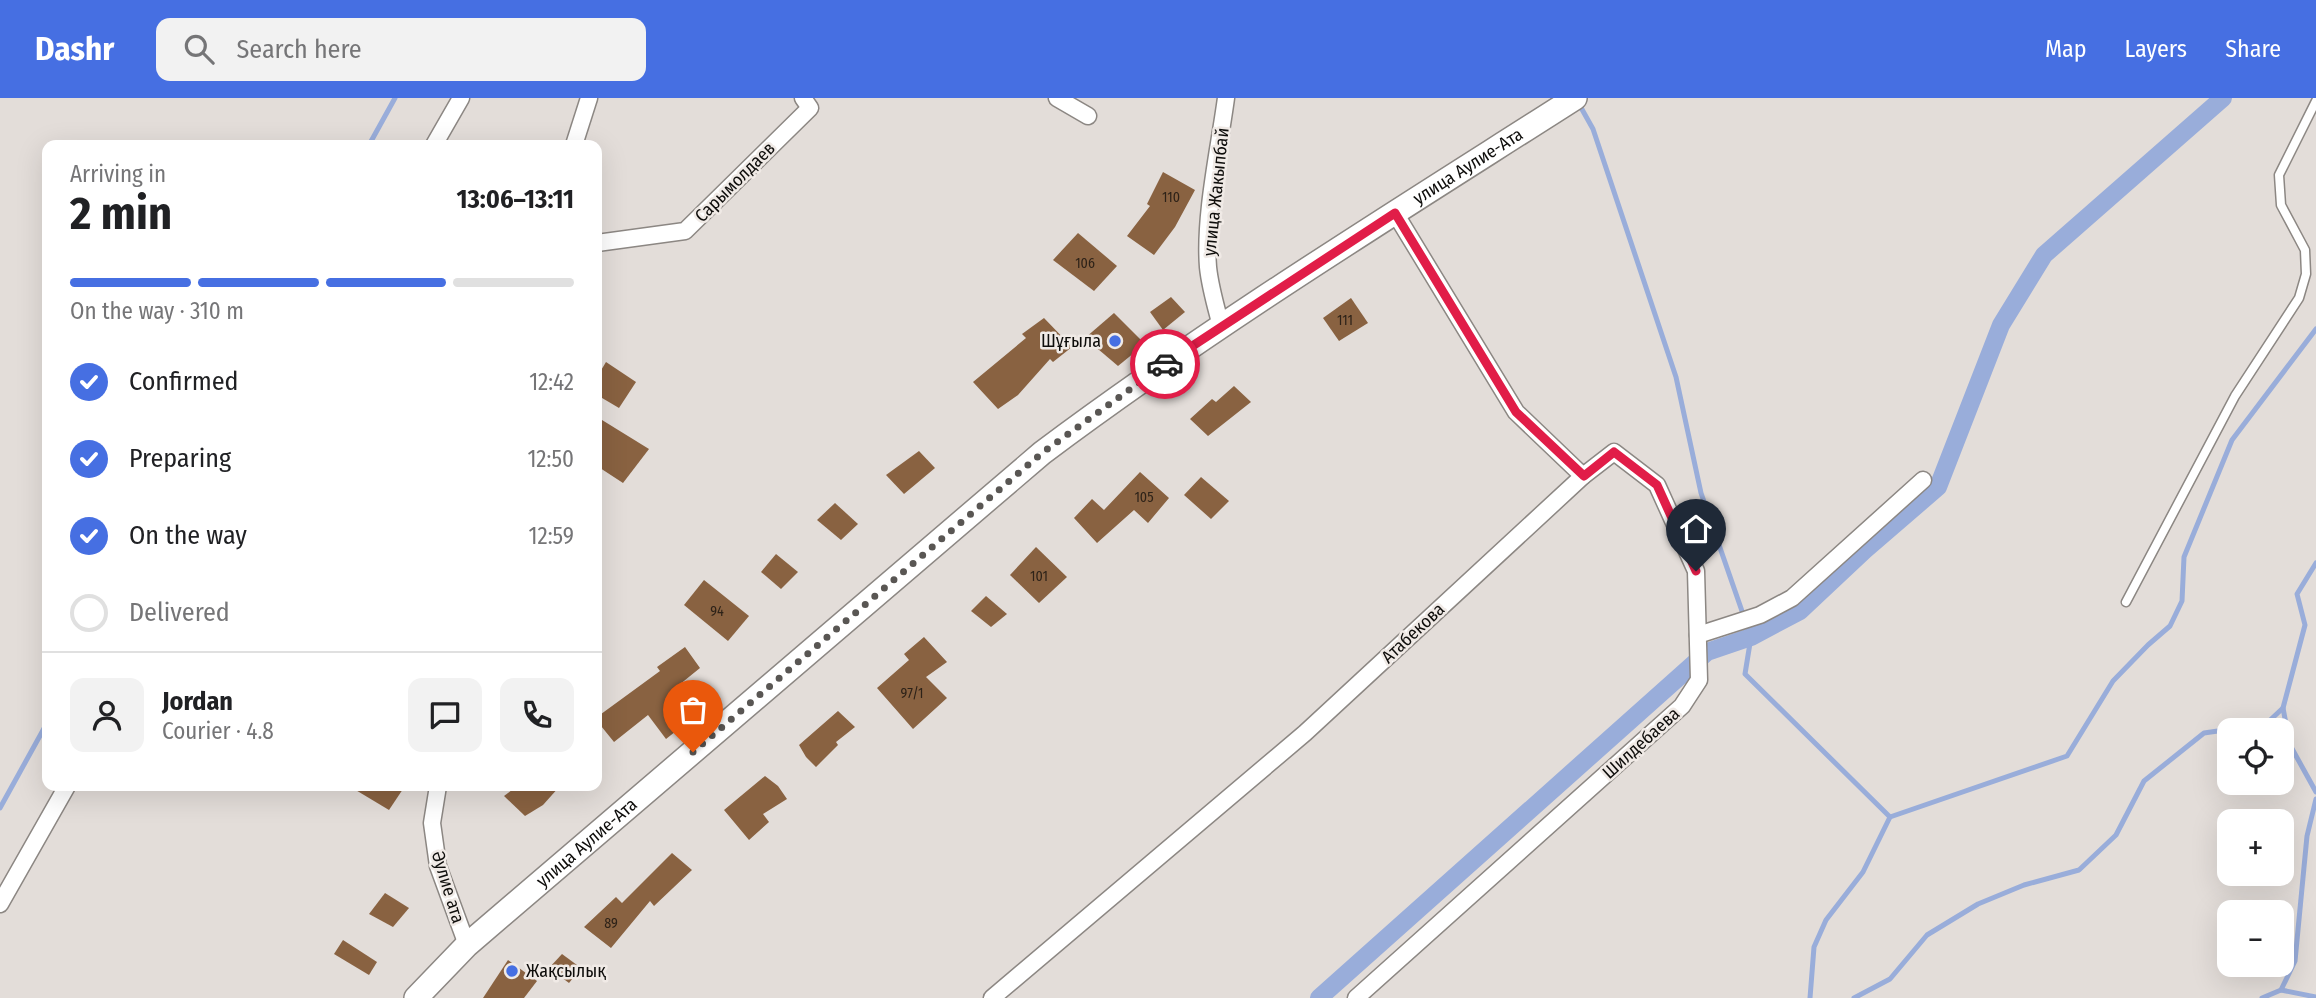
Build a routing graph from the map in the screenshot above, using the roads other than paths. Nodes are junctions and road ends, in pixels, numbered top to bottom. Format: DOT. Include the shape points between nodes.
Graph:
graph roads {
  1 [pos="461,98"];
  2 [pos="589,98"];
  3 [pos="803,98"];
  4 [pos="1057,98"];
  5 [pos="1226,98"];
  6 [pos="1575,98"];
  7 [pos="2316,101"];
  8 [pos="1088,116"];
  9 [pos="437,140"];
  10 [pos="576,140"];
  11 [pos="1395,213"];
  12 [pos="602,242"];
  13 [pos="1221,326"];
  14 [pos="1584,476"];
  15 [pos="1923,480"];
  16 [pos="2126,602"];
  17 [pos="1698,635"];
  18 [pos="63,791"];
  19 [pos="437,791"];
  20 [pos="0,904"];
  21 [pos="467,945"];
  22 [pos="416,998"];
  23 [pos="992,998"];
  24 [pos="1356,998"];
  1 -- 9 [label="street"];
  2 -- 10 [label="street"];
  3 -- 12 [label="street, Сарымолдаев" via="810,108 685,232"];
  4 -- 8 [label="street"];
  5 -- 13 [label="street, улица Жакыпбай" via="1208,234 1208,267"];
  6 -- 11 [label="main road, улица Аулие-Ата"];
  7 -- 16 [label="lane" via="2279,175 2281,205 2305,250 2306,274 2299,298 2235,396"];
  11 -- 13 [label="main road, улица Аулие-Ата"];
  11 -- 14 [label="street" via="1516,412"];
  13 -- 21 [label="main road, улица Аулие-Ата" via="1042,453"];
  14 -- 17 [label="street, Шилдебаева" via="1614,452 1657,485 1696,571"];
  14 -- 23 [label="street, Атабекова" via="1305,733"];
  15 -- 17 [label="street" via="1791,598 1760,615"];
  17 -- 24 [label="street, Шилдебаева" via="1699,680 1682,706"];
  18 -- 20 [label="street"];
  19 -- 21 [label="street, Әулие ата" via="432,823 438,866"];
  21 -- 22 [label="main road, улица Аулие-Ата"];
}
